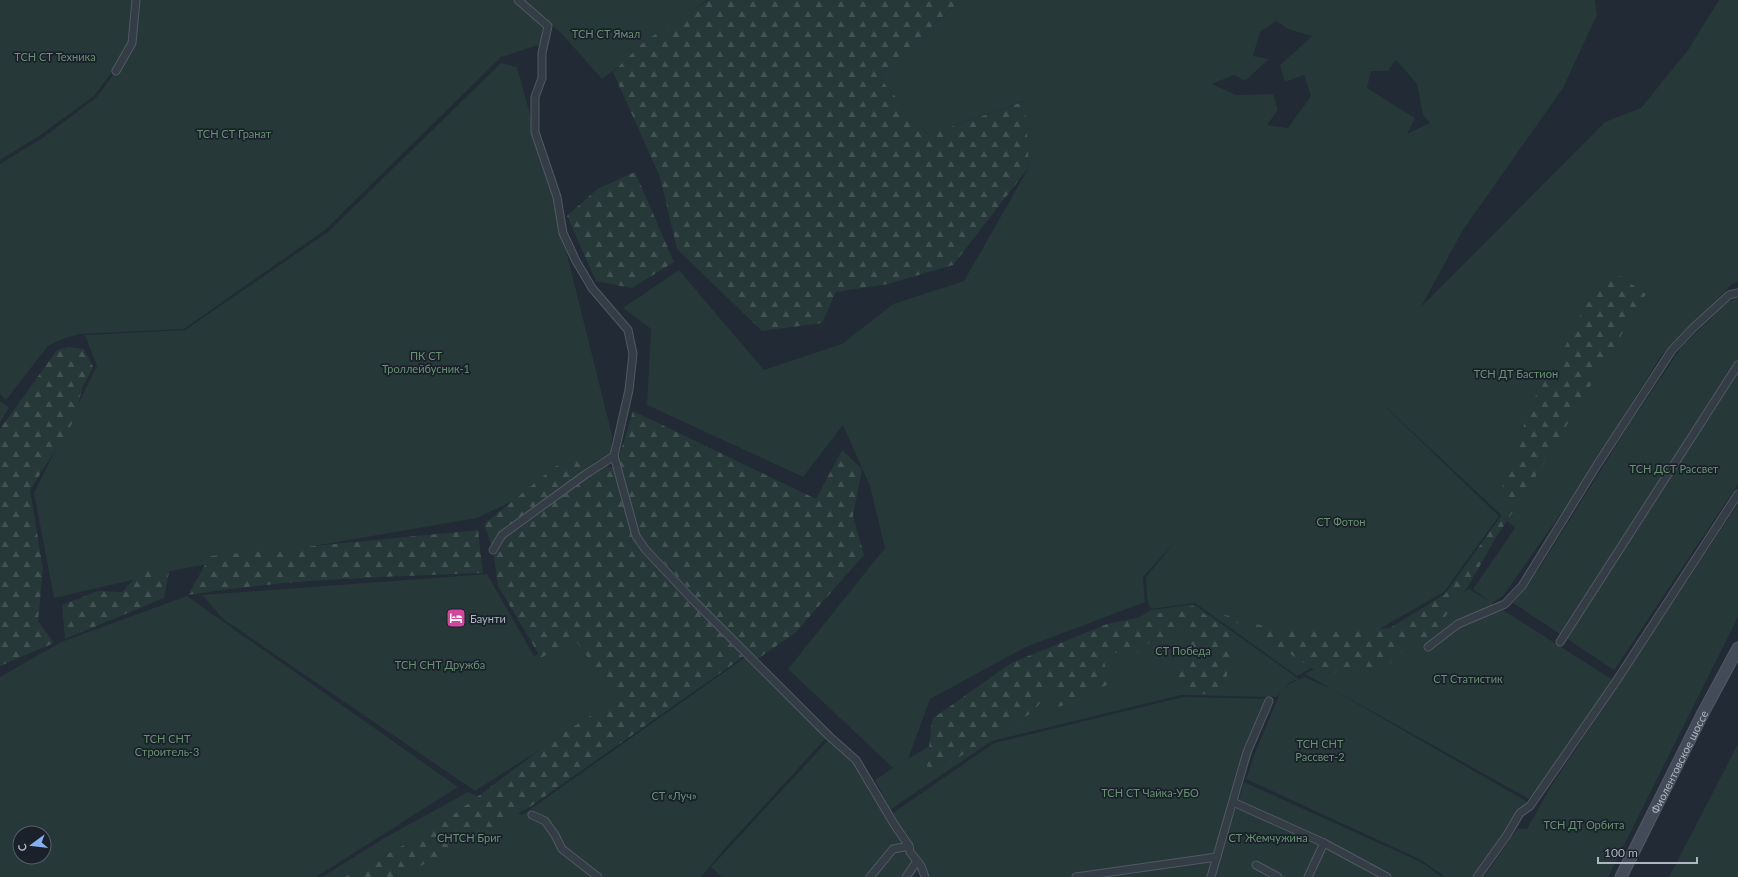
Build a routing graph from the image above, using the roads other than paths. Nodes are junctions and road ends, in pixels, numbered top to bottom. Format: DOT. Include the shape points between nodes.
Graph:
graph roads {
  1 [pos="136,0"];
  2 [pos="518,0"];
  3 [pos="116,72"];
  4 [pos="1738,293"];
  5 [pos="1738,365"];
  6 [pos="614,456"];
  7 [pos="1738,494"];
  8 [pos="493,550"];
  9 [pos="1560,642"];
  10 [pos="1428,647"];
  11 [pos="1738,648"];
  12 [pos="1269,701"];
  13 [pos="1233,802"];
  14 [pos="532,815"];
  15 [pos="1324,843"];
  16 [pos="910,846"];
  17 [pos="1217,857"];
  18 [pos="917,860"];
  19 [pos="1256,865"];
  20 [pos="598,877"];
  21 [pos="870,877"];
  22 [pos="906,877"];
  23 [pos="925,877"];
  24 [pos="1076,877"];
  25 [pos="1211,877"];
  26 [pos="1278,877"];
  27 [pos="1308,877"];
  28 [pos="1386,877"];
  29 [pos="1477,877"];
  30 [pos="1621,877"];
  1 -- 3 [label="street" via="132,43"];
  2 -- 6 [label="street" via="548,26 542,53 542,78 535,97 535,132 557,198 563,233 592,288 628,330 633,354 629,390"];
  4 -- 10 [label="street" via="1729,295 1672,350 1522,586 1510,600 1458,624"];
  5 -- 9 [label="street"];
  6 -- 8 [label="street" via="502,535"];
  6 -- 16 [label="street" via="636,536 645,549 830,737 856,760"];
  7 -- 29 [label="street" via="1617,680 1530,806 1520,813"];
  11 -- 30 [label="main road, Фиолентовское шоссе"];
  12 -- 13 [label="street" via="1247,752"];
  13 -- 15 [label="street"];
  13 -- 17 [label="street"];
  14 -- 20 [label="street" via="545,821 562,848"];
  15 -- 27 [label="street"];
  15 -- 28 [label="street"];
  16 -- 18 [label="street" via="910,852"];
  16 -- 21 [label="street" via="893,849"];
  17 -- 24 [label="street"];
  17 -- 25 [label="street"];
  18 -- 22 [label="street"];
  18 -- 23 [label="street"];
  19 -- 26 [label="street"];
}
